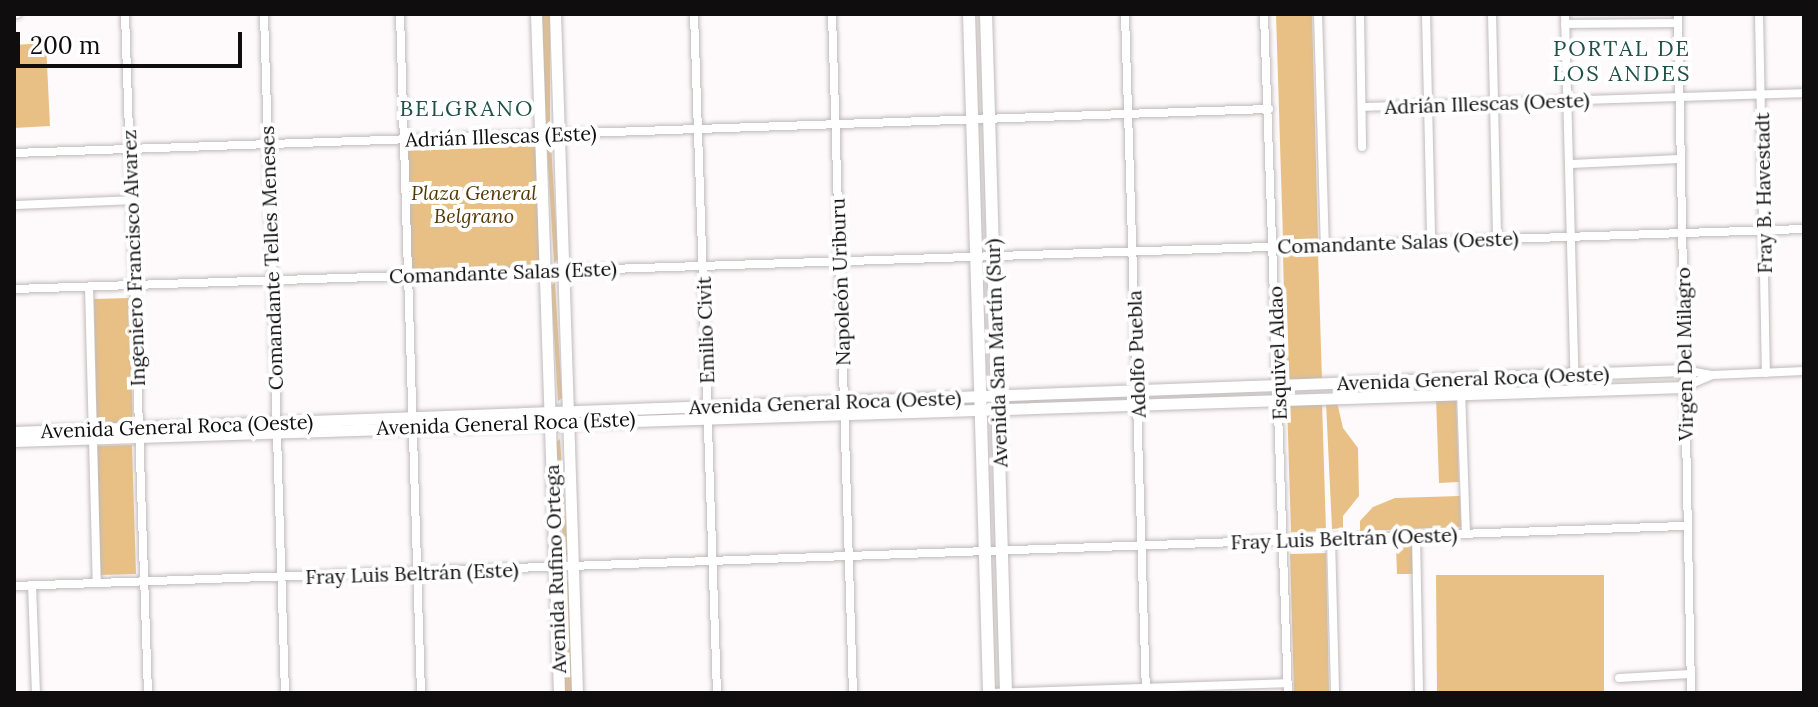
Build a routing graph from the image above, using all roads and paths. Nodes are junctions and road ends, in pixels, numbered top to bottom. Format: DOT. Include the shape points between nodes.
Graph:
graph roads {
  1 [pos="125,14"];
  2 [pos="264,14"];
  3 [pos="400,14"];
  4 [pos="536,14"];
  5 [pos="555,14"];
  6 [pos="694,14"];
  7 [pos="832,14"];
  8 [pos="969,14"];
  9 [pos="986,14"];
  10 [pos="1125,14"];
  11 [pos="1264,14"];
  12 [pos="1318,14"];
  13 [pos="1360,14"];
  14 [pos="1426,14"];
  15 [pos="1492,14"];
  16 [pos="1565,14"];
  17 [pos="1759,14"];
  18 [pos="1678,19"];
  19 [pos="1565,24"];
  20 [pos="1804,93"];
  21 [pos="1761,94"];
  22 [pos="1680,97"];
  23 [pos="1567,100"];
  24 [pos="1494,103"];
  25 [pos="1428,105"];
  26 [pos="1362,107"];
  27 [pos="1269,109"];
  28 [pos="1128,114"];
  29 [pos="972,120"];
  30 [pos="989,120"];
  31 [pos="835,125"];
  32 [pos="698,130"];
  33 [pos="559,134"];
  34 [pos="540,135"];
  35 [pos="404,140"];
  36 [pos="268,144"];
  37 [pos="1362,147"];
  38 [pos="129,149"];
  39 [pos="14,153"];
  40 [pos="1681,159"];
  41 [pos="1570,164"];
  42 [pos="131,200"];
  43 [pos="14,205"];
  44 [pos="1804,229"];
  45 [pos="1764,230"];
  46 [pos="1682,232"];
  47 [pos="1571,236"];
  48 [pos="1497,238"];
  49 [pos="1431,241"];
  50 [pos="1325,244"];
  51 [pos="1273,246"];
  52 [pos="1133,250"];
  53 [pos="976,255"];
  54 [pos="993,255"];
  55 [pos="840,260"];
  56 [pos="703,265"];
  57 [pos="544,270"];
  58 [pos="563,270"];
  59 [pos="408,275"];
  60 [pos="272,280"];
  61 [pos="134,285"];
  62 [pos="89,287"];
  63 [pos="14,289"];
  64 [pos="1684,370"];
  65 [pos="1804,371"];
  66 [pos="1574,373"];
  67 [pos="1766,373"];
  68 [pos="1712,375"];
  69 [pos="1684,387"];
  70 [pos="1575,389"];
  71 [pos="1278,391"];
  72 [pos="1461,391"];
  73 [pos="1137,396"];
  74 [pos="997,400"];
  75 [pos="980,401"];
  76 [pos="844,406"];
  77 [pos="707,412"];
  78 [pos="568,416"];
  79 [pos="550,417"];
  80 [pos="412,422"];
  81 [pos="276,427"];
  82 [pos="14,432"];
  83 [pos="139,432"];
  84 [pos="93,434"];
  85 [pos="14,441"];
  86 [pos="1686,526"];
  87 [pos="1466,533"];
  88 [pos="1416,535"];
  89 [pos="1331,538"];
  90 [pos="1283,540"];
  91 [pos="1142,547"];
  92 [pos="985,554"];
  93 [pos="1002,554"];
  94 [pos="849,559"];
  95 [pos="712,563"];
  96 [pos="555,568"];
  97 [pos="573,568"];
  98 [pos="417,573"];
  99 [pos="281,577"];
  100 [pos="144,582"];
  101 [pos="97,583"];
  102 [pos="32,585"];
  103 [pos="14,586"];
  104 [pos="1690,674"];
  105 [pos="1619,678"];
  106 [pos="1288,683"];
  107 [pos="1146,690"];
  108 [pos="36,693"];
  109 [pos="148,693"];
  110 [pos="285,693"];
  111 [pos="421,693"];
  112 [pos="559,693"];
  113 [pos="577,693"];
  114 [pos="717,693"];
  115 [pos="853,693"];
  116 [pos="988,693"];
  117 [pos="1006,693"];
  118 [pos="1288,693"];
  119 [pos="1335,693"];
  120 [pos="1419,693"];
  121 [pos="1691,693"];
  1 -- 38 [label="street, Ingeniero Francisco Alvarez"];
  2 -- 36 [label="street, Comandante Telles Meneses"];
  3 -- 35 [label="street"];
  4 -- 34 [label="main road, Avenida Rufino Ortega"];
  5 -- 33 [label="main road, Avenida Rufino Ortega"];
  6 -- 32 [label="street, Emilio Civit"];
  7 -- 31 [label="street, Napoleón Uriburu"];
  8 -- 29 [label="highway, Avenida San Martín (Sur)"];
  9 -- 30 [label="highway, Avenida San Martín (Sur)"];
  10 -- 28 [label="street, Adolfo Puebla"];
  11 -- 27 [label="street, Esquivel Aldao"];
  12 -- 50 [label="street"];
  13 -- 26 [label="street"];
  14 -- 25 [label="street"];
  15 -- 24 [label="street"];
  16 -- 19 [label="street"];
  17 -- 21 [label="street, Fray B. Havestadt"];
  18 -- 19 [label="street"];
  18 -- 22 [label="street, Virgen Del Milagro"];
  19 -- 23 [label="street"];
  20 -- 21 [label="street, Adrián Illescas (Oeste)"];
  21 -- 22 [label="street, Adrián Illescas (Oeste)"];
  21 -- 45 [label="street, Fray B. Havestadt"];
  22 -- 23 [label="street, Adrián Illescas (Oeste)"];
  22 -- 40 [label="street, Virgen Del Milagro"];
  23 -- 24 [label="street, Adrián Illescas (Oeste)"];
  23 -- 41 [label="street"];
  24 -- 25 [label="street, Adrián Illescas (Oeste)"];
  24 -- 48 [label="street"];
  25 -- 26 [label="street, Adrián Illescas (Oeste)"];
  25 -- 49 [label="street"];
  26 -- 37 [label="street"];
  27 -- 28 [label="street"];
  27 -- 51 [label="street, Esquivel Aldao"];
  28 -- 30 [label="street"];
  28 -- 52 [label="street, Adolfo Puebla"];
  29 -- 30 [label="street, Adrián Illescas (Este)"];
  29 -- 31 [label="street, Adrián Illescas (Este)"];
  29 -- 53 [label="highway, Avenida San Martín (Sur)"];
  30 -- 54 [label="highway, Avenida San Martín (Sur)"];
  31 -- 32 [label="street, Adrián Illescas (Este)"];
  31 -- 55 [label="street, Napoleón Uriburu"];
  32 -- 33 [label="street, Adrián Illescas (Este)"];
  32 -- 56 [label="street, Emilio Civit"];
  33 -- 34 [label="street, Adrián Illescas (Este)"];
  33 -- 58 [label="main road, Avenida Rufino Ortega"];
  34 -- 35 [label="street, Adrián Illescas (Este)"];
  34 -- 57 [label="main road, Avenida Rufino Ortega"];
  35 -- 36 [label="street, Adrián Illescas (Este)"];
  35 -- 59 [label="street"];
  36 -- 38 [label="street, Adrián Illescas (Este)"];
  36 -- 60 [label="street, Comandante Telles Meneses"];
  38 -- 39 [label="street, Adrián Illescas (Este)"];
  38 -- 42 [label="street, Ingeniero Francisco Alvarez"];
  40 -- 41 [label="street"];
  40 -- 46 [label="street, Virgen Del Milagro"];
  41 -- 47 [label="street"];
  42 -- 43 [label="street"];
  42 -- 61 [label="street, Ingeniero Francisco Alvarez"];
  44 -- 45 [label="street, Comandante Salas (Oeste)"];
  45 -- 46 [label="street, Comandante Salas (Oeste)"];
  45 -- 67 [label="street, Fray B. Havestadt"];
  46 -- 47 [label="street, Comandante Salas (Oeste)"];
  46 -- 64 [label="street, Virgen Del Milagro"];
  47 -- 48 [label="street, Comandante Salas (Oeste)"];
  47 -- 66 [label="street"];
  48 -- 49 [label="street, Comandante Salas (Oeste)"];
  49 -- 50 [label="street, Comandante Salas (Oeste)"];
  50 -- 51 [label="street, Comandante Salas (Oeste)"];
  51 -- 52 [label="street, Comandante Salas (Oeste)"];
  51 -- 71 [label="street, Esquivel Aldao"];
  52 -- 54 [label="street, Comandante Salas (Oeste)"];
  52 -- 73 [label="street, Adolfo Puebla"];
  53 -- 54 [label="street, Comandante Salas (Este)"];
  53 -- 55 [label="street, Comandante Salas (Este)"];
  53 -- 75 [label="highway, Avenida San Martín (Sur)"];
  54 -- 74 [label="highway, Avenida San Martín (Sur)"];
  55 -- 56 [label="street, Comandante Salas (Este)"];
  55 -- 76 [label="street, Napoleón Uriburu"];
  56 -- 58 [label="street, Comandante Salas (Este)"];
  56 -- 77 [label="street, Emilio Civit"];
  57 -- 58 [label="street, Comandante Salas (Este)"];
  57 -- 59 [label="street, Comandante Salas (Este)"];
  57 -- 79 [label="main road, Avenida Rufino Ortega"];
  58 -- 78 [label="main road, Avenida Rufino Ortega"];
  59 -- 60 [label="street, Comandante Salas (Este)"];
  59 -- 80 [label="street"];
  60 -- 61 [label="street, Comandante Salas (Este)"];
  60 -- 81 [label="street, Comandante Telles Meneses"];
  61 -- 62 [label="street, Comandante Salas (Este)"];
  61 -- 83 [label="street, Ingeniero Francisco Alvarez"];
  62 -- 63 [label="street, Comandante Salas (Este)"];
  62 -- 84 [label="street"];
  64 -- 66 [label="main road, Avenida General Roca (Oeste)"];
  64 -- 68 [label="street"];
  64 -- 69 [label="street, Virgen Del Milagro"];
  65 -- 67 [label="street"];
  66 -- 70 [label="street"];
  66 -- 71 [label="main road, Avenida General Roca (Oeste)"];
  67 -- 68 [label="street"];
  68 -- 69 [label="street"];
  69 -- 70 [label="main road, Avenida General Roca (Oeste)"];
  69 -- 86 [label="street, Virgen Del Milagro"];
  70 -- 72 [label="main road, Avenida General Roca (Oeste)"];
  71 -- 72 [label="main road, Avenida General Roca (Oeste)"];
  71 -- 73 [label="main road, Avenida General Roca (Oeste)"];
  71 -- 90 [label="street, Esquivel Aldao"];
  72 -- 87 [label="street"];
  73 -- 74 [label="main road, Avenida General Roca (Oeste)"];
  73 -- 91 [label="street, Adolfo Puebla"];
  74 -- 75 [label="main road, Avenida General Roca (Oeste)"];
  74 -- 93 [label="highway, Avenida San Martín (Sur)"];
  75 -- 76 [label="main road, Avenida General Roca (Oeste)"];
  75 -- 92 [label="highway, Avenida San Martín (Sur)"];
  76 -- 77 [label="main road, Avenida General Roca (Este)"];
  76 -- 94 [label="street, Napoleón Uriburu"];
  77 -- 78 [label="main road, Avenida General Roca (Este)"];
  77 -- 95 [label="street, Emilio Civit"];
  78 -- 79 [label="main road, Avenida General Roca (Este)"];
  78 -- 97 [label="main road, Avenida Rufino Ortega"];
  79 -- 80 [label="main road, Avenida General Roca (Este)"];
  79 -- 96 [label="main road, Avenida Rufino Ortega"];
  80 -- 81 [label="main road, Avenida General Roca (Este)"];
  80 -- 98 [label="street"];
  81 -- 83 [label="main road, Avenida General Roca (Este)"];
  81 -- 99 [label="street, Comandante Telles Meneses"];
  82 -- 84 [label="main road, Avenida General Roca (Oeste)"];
  83 -- 84 [label="main road, Avenida General Roca (Este)"];
  83 -- 100 [label="street, Ingeniero Francisco Alvarez"];
  84 -- 85 [label="main road, Avenida General Roca (Este)"];
  84 -- 101 [label="street"];
  86 -- 87 [label="street, Fray Luis Beltrán (Oeste)"];
  86 -- 104 [label="street, Virgen Del Milagro"];
  87 -- 88 [label="street, Fray Luis Beltrán (Oeste)"];
  88 -- 89 [label="street, Fray Luis Beltrán (Oeste)"];
  88 -- 120 [label="street"];
  89 -- 90 [label="street, Fray Luis Beltrán (Oeste)"];
  89 -- 119 [label="street"];
  90 -- 91 [label="street, Fray Luis Beltrán (Oeste)"];
  90 -- 106 [label="street, Esquivel Aldao"];
  91 -- 93 [label="street, Fray Luis Beltrán (Oeste)"];
  91 -- 107 [label="street, Adolfo Puebla"];
  92 -- 93 [label="street, Fray Luis Beltrán (Este)"];
  92 -- 94 [label="street, Fray Luis Beltrán (Este)"];
  92 -- 116 [label="highway, Avenida San Martín (Sur)"];
  93 -- 117 [label="highway, Avenida San Martín (Sur)"];
  94 -- 95 [label="street, Fray Luis Beltrán (Este)"];
  94 -- 115 [label="street, Napoleón Uriburu"];
  95 -- 97 [label="street, Fray Luis Beltrán (Este)"];
  95 -- 114 [label="street, Emilio Civit"];
  96 -- 97 [label="street, Fray Luis Beltrán (Este)"];
  96 -- 98 [label="street, Fray Luis Beltrán (Este)"];
  96 -- 112 [label="main road, Avenida Rufino Ortega"];
  97 -- 113 [label="main road, Avenida Rufino Ortega"];
  98 -- 99 [label="street, Fray Luis Beltrán (Este)"];
  98 -- 111 [label="street"];
  99 -- 100 [label="street, Fray Luis Beltrán (Este)"];
  99 -- 110 [label="street, Comandante Telles Meneses"];
  100 -- 101 [label="street, Fray Luis Beltrán (Este)"];
  100 -- 109 [label="street, Ingeniero Francisco Alvarez"];
  101 -- 102 [label="street, Fray Luis Beltrán (Este)"];
  102 -- 103 [label="street, Fray Luis Beltrán (Este)"];
  102 -- 108 [label="street"];
  104 -- 105 [label="street"];
  104 -- 121 [label="street, Virgen Del Milagro"];
  106 -- 107 [label="street"];
  106 -- 118 [label="street, Esquivel Aldao"];
  107 -- 117 [label="street"];
  116 -- 117 [label="street"];
}
